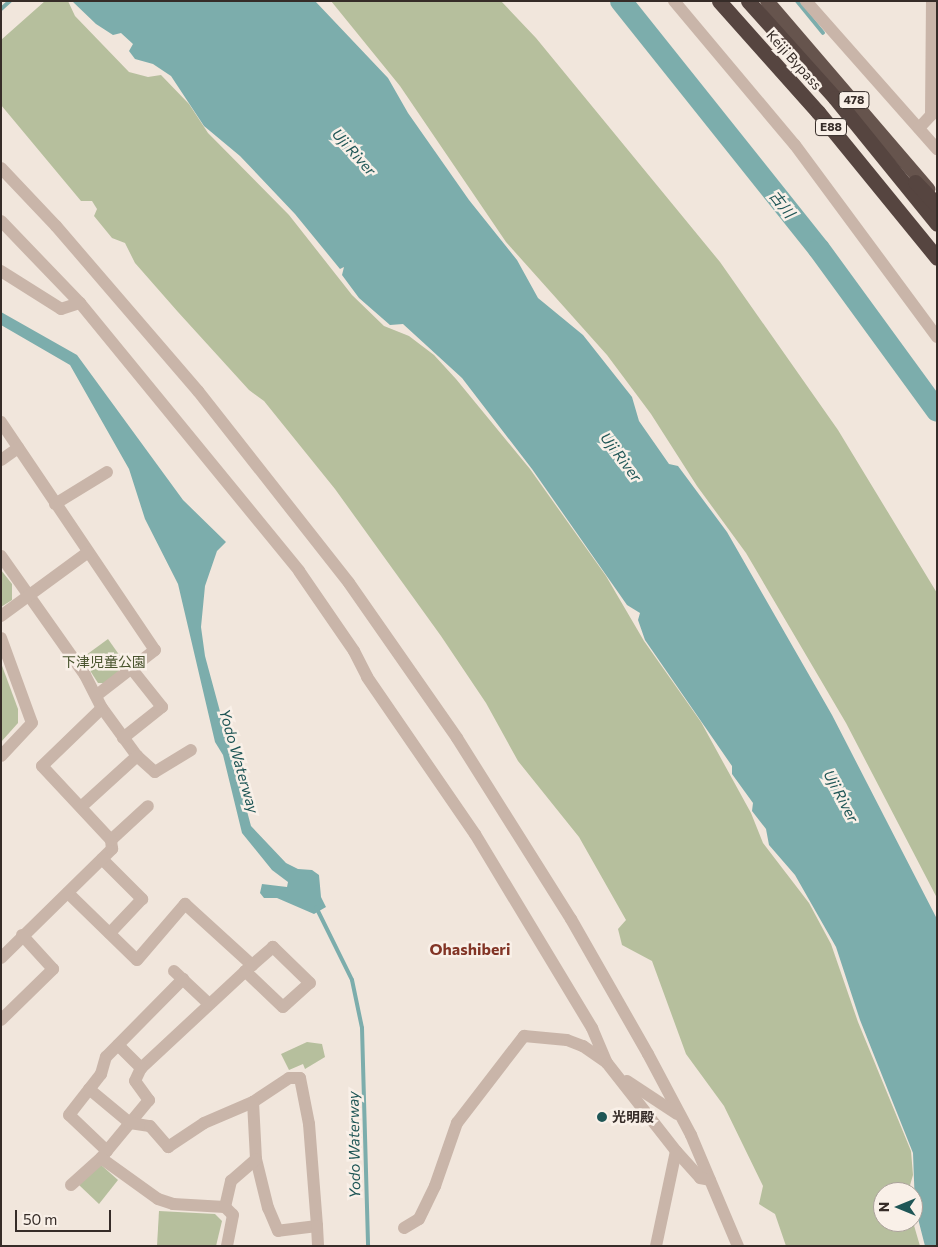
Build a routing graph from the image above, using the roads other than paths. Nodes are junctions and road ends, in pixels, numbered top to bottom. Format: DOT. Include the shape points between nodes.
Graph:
graph roads {
  1 [pos="674,1"];
  2 [pos="719,1"];
  3 [pos="748,1"];
  4 [pos="767,1"];
  5 [pos="778,1"];
  6 [pos="806,1"];
  7 [pos="932,1"];
  8 [pos="835,98"];
  9 [pos="920,128"];
  10 [pos="937,149"];
  11 [pos="1,168"];
  12 [pos="937,186"];
  13 [pos="937,204"];
  14 [pos="1,221"];
  15 [pos="937,224"];
  16 [pos="937,258"];
  17 [pos="1,271"];
  18 [pos="80,303"];
  19 [pos="937,337"];
  20 [pos="1,422"];
  21 [pos="18,448"];
  22 [pos="1,460"];
  23 [pos="107,472"];
  24 [pos="55,504"];
  25 [pos="88,552"];
  26 [pos="1,556"];
  27 [pos="30,594"];
  28 [pos="1,616"];
  29 [pos="1,638"];
  30 [pos="131,668"];
  31 [pos="97,695"];
  32 [pos="102,708"];
  33 [pos="123,738"];
  34 [pos="191,750"];
  35 [pos="1,756"];
  36 [pos="136,756"];
  37 [pos="81,806"];
  38 [pos="148,806"];
  39 [pos="111,840"];
  40 [pos="102,859"];
  41 [pos="68,893"];
  42 [pos="110,933"];
  43 [pos="22,935"];
  44 [pos="3,953"];
  45 [pos="249,968"];
  46 [pos="209,1004"];
  47 [pos="1,1020"];
  48 [pos="118,1045"];
  49 [pos="607,1063"];
  50 [pos="141,1068"];
  51 [pos="616,1074"];
  52 [pos="89,1089"];
  53 [pos="253,1102"];
  54 [pos="679,1116"];
  55 [pos="130,1123"];
  56 [pos="676,1151"];
  57 [pos="104,1154"];
  58 [pos="256,1159"];
  59 [pos="710,1180"];
  60 [pos="71,1185"];
  61 [pos="225,1207"];
  62 [pos="317,1226"];
  63 [pos="404,1228"];
  64 [pos="227,1246"];
  65 [pos="318,1246"];
  66 [pos="656,1246"];
  67 [pos="738,1246"];
  1 -- 19 [label="street" via="795,145"];
  2 -- 16 [label="highway, Keiji Bypass / E88" via="818,112"];
  3 -- 8 [label="highway, Keiji Bypass / E88"];
  4 -- 13 [label="highway, 478" via="903,158"];
  5 -- 12 [label="highway, 478"];
  6 -- 9 [label="street"];
  7 -- 9 [label="street" via="931,115"];
  8 -- 13 [label="highway"];
  8 -- 15 [label="highway, Keiji Bypass / E88"];
  9 -- 10 [label="street"];
  11 -- 54 [label="street" via="63,233 198,391 349,583 506,812 576,927"];
  14 -- 18 [label="street"];
  17 -- 18 [label="street" via="62,310"];
  18 -- 49 [label="street" via="299,571 475,834 592,1028"];
  20 -- 21 [label="street"];
  21 -- 22 [label="street"];
  21 -- 24 [label="street"];
  23 -- 24 [label="street"];
  24 -- 25 [label="street"];
  25 -- 27 [label="street"];
  25 -- 30 [label="street" via="156,650"];
  26 -- 27 [label="street"];
  27 -- 28 [label="street"];
  27 -- 31 [label="street"];
  29 -- 35 [label="street" via="32,723"];
  30 -- 31 [label="street"];
  30 -- 33 [label="street" via="162,707"];
  31 -- 32 [label="street"];
  32 -- 33 [label="street"];
  32 -- 37 [label="street" via="42,766"];
  33 -- 36 [label="street"];
  34 -- 36 [label="street" via="155,772"];
  36 -- 37 [label="street"];
  37 -- 39 [label="street"];
  38 -- 39 [label="street"];
  39 -- 40 [label="street" via="112,849"];
  40 -- 41 [label="street"];
  40 -- 42 [label="street" via="142,899"];
  41 -- 42 [label="street"];
  41 -- 43 [label="street"];
  42 -- 45 [label="street" via="137,960 185,904"];
  43 -- 44 [label="street"];
  43 -- 47 [label="street" via="53,969"];
  45 -- 45 [label="street" via="283,1007 310,983 273,947"];
  45 -- 46 [label="street"];
  46 -- 48 [label="street" via="179,975"];
  46 -- 50 [label="street" via="183,1032"];
  48 -- 50 [label="street"];
  48 -- 52 [label="street" via="106,1057 101,1074"];
  49 -- 51 [label="street"];
  49 -- 63 [label="street" via="583,1046 567,1040 524,1036 457,1123 435,1186 419,1219"];
  50 -- 55 [label="street" via="135,1081 149,1100"];
  51 -- 54 [label="street"];
  51 -- 56 [label="street"];
  52 -- 55 [label="street"];
  52 -- 57 [label="street" via="69,1114"];
  53 -- 55 [label="street" via="210,1120 168,1147 150,1126"];
  53 -- 58 [label="street"];
  53 -- 62 [label="street" via="289,1078 300,1078 309,1124"];
  54 -- 59 [label="street"];
  55 -- 57 [label="street"];
  56 -- 59 [label="street" via="700,1178"];
  56 -- 66 [label="street"];
  57 -- 60 [label="street"];
  57 -- 61 [label="street" via="158,1200"];
  58 -- 61 [label="street" via="231,1181"];
  58 -- 62 [label="street" via="268,1208 278,1231"];
  59 -- 67 [label="street"];
  61 -- 64 [label="street" via="233,1215"];
  62 -- 65 [label="street"];
}
